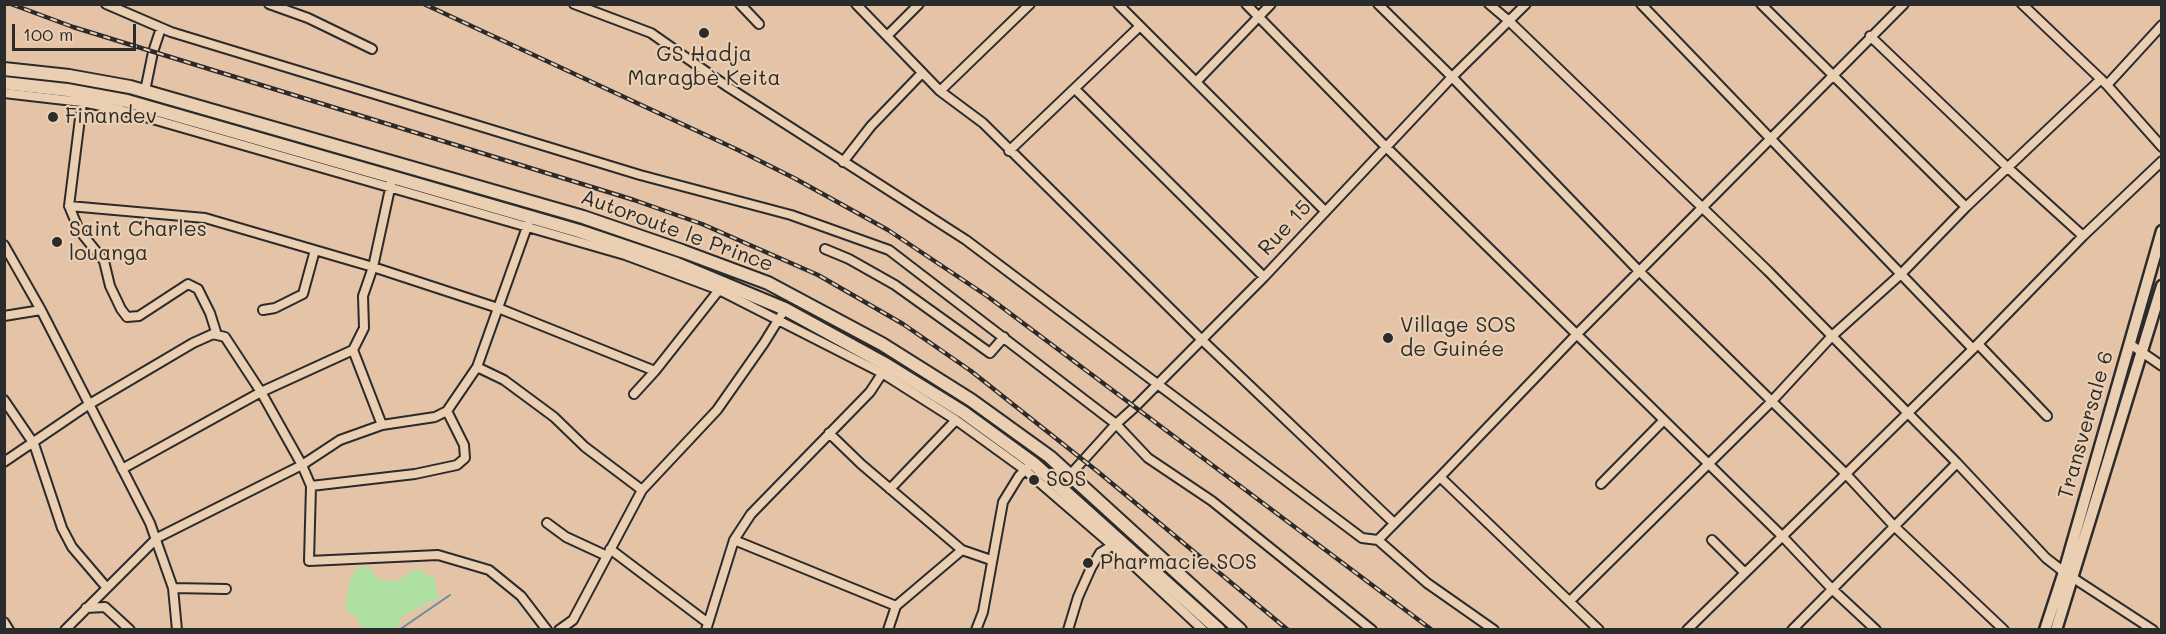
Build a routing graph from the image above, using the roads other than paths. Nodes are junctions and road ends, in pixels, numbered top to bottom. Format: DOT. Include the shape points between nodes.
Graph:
graph roads {
  1 [pos="106,4"];
  2 [pos="269,4"];
  3 [pos="574,4"];
  4 [pos="740,4"];
  5 [pos="856,4"];
  6 [pos="919,4"];
  7 [pos="1030,4"];
  8 [pos="1118,4"];
  9 [pos="1246,4"];
  10 [pos="1271,4"];
  11 [pos="1378,4"];
  12 [pos="1489,4"];
  13 [pos="1526,4"];
  14 [pos="1641,4"];
  15 [pos="1761,4"];
  16 [pos="1904,4"];
  17 [pos="2022,4"];
  18 [pos="1259,18"];
  19 [pos="1509,21"];
  20 [pos="759,24"];
  21 [pos="2162,25"];
  22 [pos="1140,26"];
  23 [pos="161,28"];
  24 [pos="887,36"];
  25 [pos="1870,36"];
  26 [pos="372,49"];
  27 [pos="4,69"];
  28 [pos="922,73"];
  29 [pos="1833,74"];
  30 [pos="1452,77"];
  31 [pos="1196,82"];
  32 [pos="2104,82"];
  33 [pos="4,83"];
  34 [pos="1075,89"];
  35 [pos="145,91"];
  36 [pos="940,91"];
  37 [pos="4,93"];
  38 [pos="82,102"];
  39 [pos="1770,138"];
  40 [pos="1385,146"];
  41 [pos="2162,147"];
  42 [pos="1009,151"];
  43 [pos="2162,161"];
  44 [pos="843,162"];
  45 [pos="2007,167"];
  46 [pos="391,182"];
  47 [pos="69,206"];
  48 [pos="1703,206"];
  49 [pos="1966,207"];
  50 [pos="1325,211"];
  51 [pos="528,222"];
  52 [pos="2162,231"];
  53 [pos="2083,236"];
  54 [pos="4,245"];
  55 [pos="825,249"];
  56 [pos="315,250"];
  57 [pos="373,267"];
  58 [pos="1639,271"];
  59 [pos="1901,274"];
  60 [pos="1264,277"];
  61 [pos="2162,286"];
  62 [pos="719,290"];
  63 [pos="498,308"];
  64 [pos="41,310"];
  65 [pos="262,310"];
  66 [pos="782,314"];
  67 [pos="4,316"];
  68 [pos="217,335"];
  69 [pos="1576,335"];
  70 [pos="1832,336"];
  71 [pos="1004,337"];
  72 [pos="1202,340"];
  73 [pos="2130,344"];
  74 [pos="1976,346"];
  75 [pos="353,350"];
  76 [pos="2140,351"];
  77 [pos="2162,366"];
  78 [pos="477,367"];
  79 [pos="884,369"];
  80 [pos="655,371"];
  81 [pos="1157,384"];
  82 [pos="261,392"];
  83 [pos="633,394"];
  84 [pos="4,400"];
  85 [pos="1771,402"];
  86 [pos="88,405"];
  87 [pos="447,411"];
  88 [pos="1908,412"];
  89 [pos="2047,416"];
  90 [pos="956,420"];
  91 [pos="1663,421"];
  92 [pos="1116,424"];
  93 [pos="382,425"];
  94 [pos="829,433"];
  95 [pos="34,444"];
  96 [pos="4,462"];
  97 [pos="1957,463"];
  98 [pos="1708,464"];
  99 [pos="302,465"];
  100 [pos="1029,467"];
  101 [pos="122,469"];
  102 [pos="1845,473"];
  103 [pos="1070,475"];
  104 [pos="1440,477"];
  105 [pos="1601,484"];
  106 [pos="311,486"];
  107 [pos="890,489"];
  108 [pos="642,490"];
  109 [pos="547,523"];
  110 [pos="1394,523"];
  111 [pos="1894,526"];
  112 [pos="1783,537"];
  113 [pos="157,538"];
  114 [pos="734,540"];
  115 [pos="1378,540"];
  116 [pos="1712,540"];
  117 [pos="1116,542"];
  118 [pos="962,550"];
  119 [pos="609,552"];
  120 [pos="991,560"];
  121 [pos="1745,573"];
  122 [pos="2068,575"];
  123 [pos="107,588"];
  124 [pos="173,588"];
  125 [pos="226,589"];
  126 [pos="1832,590"];
  127 [pos="1570,602"];
  128 [pos="896,606"];
  129 [pos="86,608"];
  130 [pos="4,622"];
  131 [pos="707,628"];
  132 [pos="1207,628"];
  133 [pos="9,630"];
  134 [pos="65,630"];
  135 [pos="130,630"];
  136 [pos="177,630"];
  137 [pos="547,630"];
  138 [pos="558,630"];
  139 [pos="888,630"];
  140 [pos="976,630"];
  141 [pos="1068,630"];
  142 [pos="1240,630"];
  143 [pos="1372,630"];
  144 [pos="1494,630"];
  145 [pos="1599,630"];
  146 [pos="1687,630"];
  147 [pos="1792,630"];
  148 [pos="1876,630"];
  149 [pos="2004,630"];
  150 [pos="2045,630"];
  151 [pos="2056,630"];
  152 [pos="2152,630"];
  1 -- 23 [label="street"];
  2 -- 26 [label="street"];
  3 -- 44 [label="street" via="651,33"];
  4 -- 20 [label="street"];
  5 -- 24 [label="street"];
  6 -- 24 [label="street"];
  7 -- 36 [label="street"];
  8 -- 22 [label="street"];
  9 -- 18 [label="street"];
  10 -- 18 [label="street"];
  11 -- 30 [label="street"];
  12 -- 19 [label="street"];
  13 -- 19 [label="street, Rue 15"];
  14 -- 39 [label="street"];
  15 -- 29 [label="street"];
  16 -- 25 [label="street"];
  17 -- 32 [label="street"];
  18 -- 31 [label="street"];
  18 -- 40 [label="street"];
  19 -- 30 [label="street, Rue 15"];
  19 -- 48 [label="street"];
  21 -- 32 [label="street"];
  22 -- 31 [label="street"];
  22 -- 34 [label="street"];
  23 -- 35 [label="street"];
  23 -- 71 [label="street" via="640,175 791,215 889,250"];
  24 -- 28 [label="street"];
  25 -- 29 [label="street"];
  25 -- 45 [label="street"];
  27 -- 35 [label="main road, Autoroute le Prince" via="69,76"];
  28 -- 36 [label="street"];
  28 -- 44 [label="street"];
  29 -- 39 [label="street"];
  29 -- 49 [label="street"];
  30 -- 40 [label="street, Rue 15"];
  30 -- 58 [label="street"];
  31 -- 50 [label="street"];
  32 -- 41 [label="street"];
  32 -- 45 [label="street"];
  33 -- 46 [label="main road, Autoroute le Prince" via="127,101"];
  34 -- 42 [label="street"];
  34 -- 60 [label="street"];
  35 -- 103 [label="main road, Autoroute le Prince" via="583,217 768,283 882,344 971,400"];
  36 -- 42 [label="street" via="983,123"];
  37 -- 38 [label="street"];
  38 -- 46 [label="street"];
  38 -- 47 [label="street"];
  39 -- 48 [label="street"];
  39 -- 59 [label="street"];
  40 -- 50 [label="street, Rue 15"];
  40 -- 69 [label="street"];
  42 -- 72 [label="street"];
  43 -- 53 [label="street"];
  44 -- 81 [label="street" via="966,240"];
  45 -- 49 [label="street"];
  45 -- 53 [label="street"];
  46 -- 51 [label="main road, Autoroute le Prince"];
  46 -- 57 [label="street"];
  47 -- 56 [label="street" via="205,218"];
  47 -- 68 [label="street" via="79,230 104,261 110,286 127,317 139,316 188,284 198,289"];
  48 -- 58 [label="street"];
  48 -- 70 [label="street"];
  49 -- 59 [label="street"];
  50 -- 60 [label="street, Rue 15"];
  51 -- 62 [label="street"];
  51 -- 63 [label="street"];
  51 -- 66 [label="main road, Autoroute le Prince" via="677,264"];
  52 -- 73 [label="main road, Transversale 6"];
  53 -- 74 [label="street"];
  54 -- 64 [label="street"];
  55 -- 71 [label="street" via="895,285 990,353"];
  56 -- 57 [label="street"];
  56 -- 65 [label="street" via="303,294"];
  57 -- 63 [label="street"];
  57 -- 75 [label="street" via="363,296 364,328"];
  58 -- 69 [label="street"];
  58 -- 85 [label="street"];
  59 -- 70 [label="street"];
  59 -- 74 [label="street"];
  60 -- 72 [label="street, Rue 15"];
  61 -- 76 [label="main road, Transversale 6"];
  62 -- 66 [label="street"];
  62 -- 80 [label="street"];
  63 -- 78 [label="street"];
  63 -- 80 [label="street"];
  64 -- 67 [label="street"];
  64 -- 86 [label="street"];
  66 -- 79 [label="main road, Autoroute le Prince"];
  66 -- 108 [label="street" via="717,410"];
  68 -- 82 [label="street" via="225,337"];
  68 -- 86 [label="street" via="193,343"];
  69 -- 91 [label="street"];
  69 -- 104 [label="street"];
  70 -- 85 [label="street"];
  70 -- 88 [label="street"];
  71 -- 92 [label="street"];
  72 -- 81 [label="street, Rue 15"];
  72 -- 110 [label="street"];
  73 -- 76 [label="street"];
  73 -- 122 [label="main road, Transversale 6"];
  74 -- 88 [label="street"];
  74 -- 89 [label="street"];
  75 -- 82 [label="street"];
  75 -- 93 [label="street"];
  76 -- 77 [label="street"];
  76 -- 122 [label="main road, Transversale 6"];
  78 -- 87 [label="street"];
  78 -- 108 [label="street" via="504,380 554,417 585,447"];
  79 -- 90 [label="street"];
  79 -- 94 [label="street" via="870,392"];
  79 -- 100 [label="main road, Autoroute le Prince" via="963,412"];
  80 -- 83 [label="street"];
  81 -- 92 [label="street, Rue 15"];
  81 -- 115 [label="street" via="1362,538"];
  82 -- 99 [label="street"];
  82 -- 101 [label="street"];
  84 -- 95 [label="street"];
  85 -- 98 [label="street"];
  85 -- 102 [label="street"];
  86 -- 95 [label="street"];
  86 -- 101 [label="street"];
  87 -- 93 [label="street" via="435,417"];
  87 -- 106 [label="street" via="464,445 465,458 457,465"];
  88 -- 97 [label="street"];
  88 -- 102 [label="street"];
  90 -- 100 [label="street"];
  90 -- 107 [label="street"];
  91 -- 98 [label="street"];
  91 -- 105 [label="street"];
  92 -- 103 [label="street, Rue 15"];
  92 -- 143 [label="street" via="1148,458 1212,501"];
  93 -- 99 [label="street" via="340,440"];
  94 -- 107 [label="street"];
  94 -- 114 [label="street" via="764,499"];
  95 -- 96 [label="street"];
  95 -- 123 [label="street" via="62,528 72,547"];
  97 -- 111 [label="street"];
  97 -- 122 [label="street" via="2046,558"];
  98 -- 112 [label="street"];
  98 -- 127 [label="street"];
  99 -- 106 [label="street"];
  99 -- 113 [label="street"];
  100 -- 117 [label="main road, Autoroute le Prince"];
  100 -- 120 [label="street" via="1003,502"];
  101 -- 113 [label="street"];
  102 -- 111 [label="street"];
  102 -- 112 [label="street"];
  103 -- 142 [label="main road, Autoroute le Prince"];
  104 -- 110 [label="street"];
  104 -- 127 [label="street"];
  106 -- 137 [label="street" via="309,561 438,555 489,570 521,596"];
  107 -- 118 [label="street"];
  108 -- 119 [label="street"];
  109 -- 119 [label="street" via="566,537"];
  110 -- 115 [label="street"];
  111 -- 126 [label="street"];
  111 -- 149 [label="street"];
  112 -- 121 [label="street"];
  112 -- 126 [label="street"];
  113 -- 123 [label="street"];
  113 -- 124 [label="street"];
  114 -- 128 [label="street"];
  114 -- 131 [label="street"];
  115 -- 144 [label="street" via="1427,583"];
  116 -- 121 [label="street"];
  117 -- 132 [label="main road, Autoroute le Prince"];
  117 -- 141 [label="street" via="1100,553 1091,568"];
  118 -- 120 [label="street"];
  118 -- 128 [label="street"];
  119 -- 131 [label="street"];
  119 -- 138 [label="street" via="573,620"];
  120 -- 140 [label="street" via="983,612"];
  121 -- 146 [label="street"];
  122 -- 150 [label="main road, Transversale 6"];
  122 -- 151 [label="main road, Transversale 6"];
  122 -- 152 [label="street"];
  123 -- 129 [label="street"];
  124 -- 125 [label="street"];
  124 -- 136 [label="street"];
  126 -- 147 [label="street"];
  126 -- 148 [label="street"];
  127 -- 145 [label="street"];
  128 -- 139 [label="street"];
  129 -- 134 [label="street"];
  129 -- 135 [label="street" via="105,607"];
  130 -- 133 [label="street"];
}
